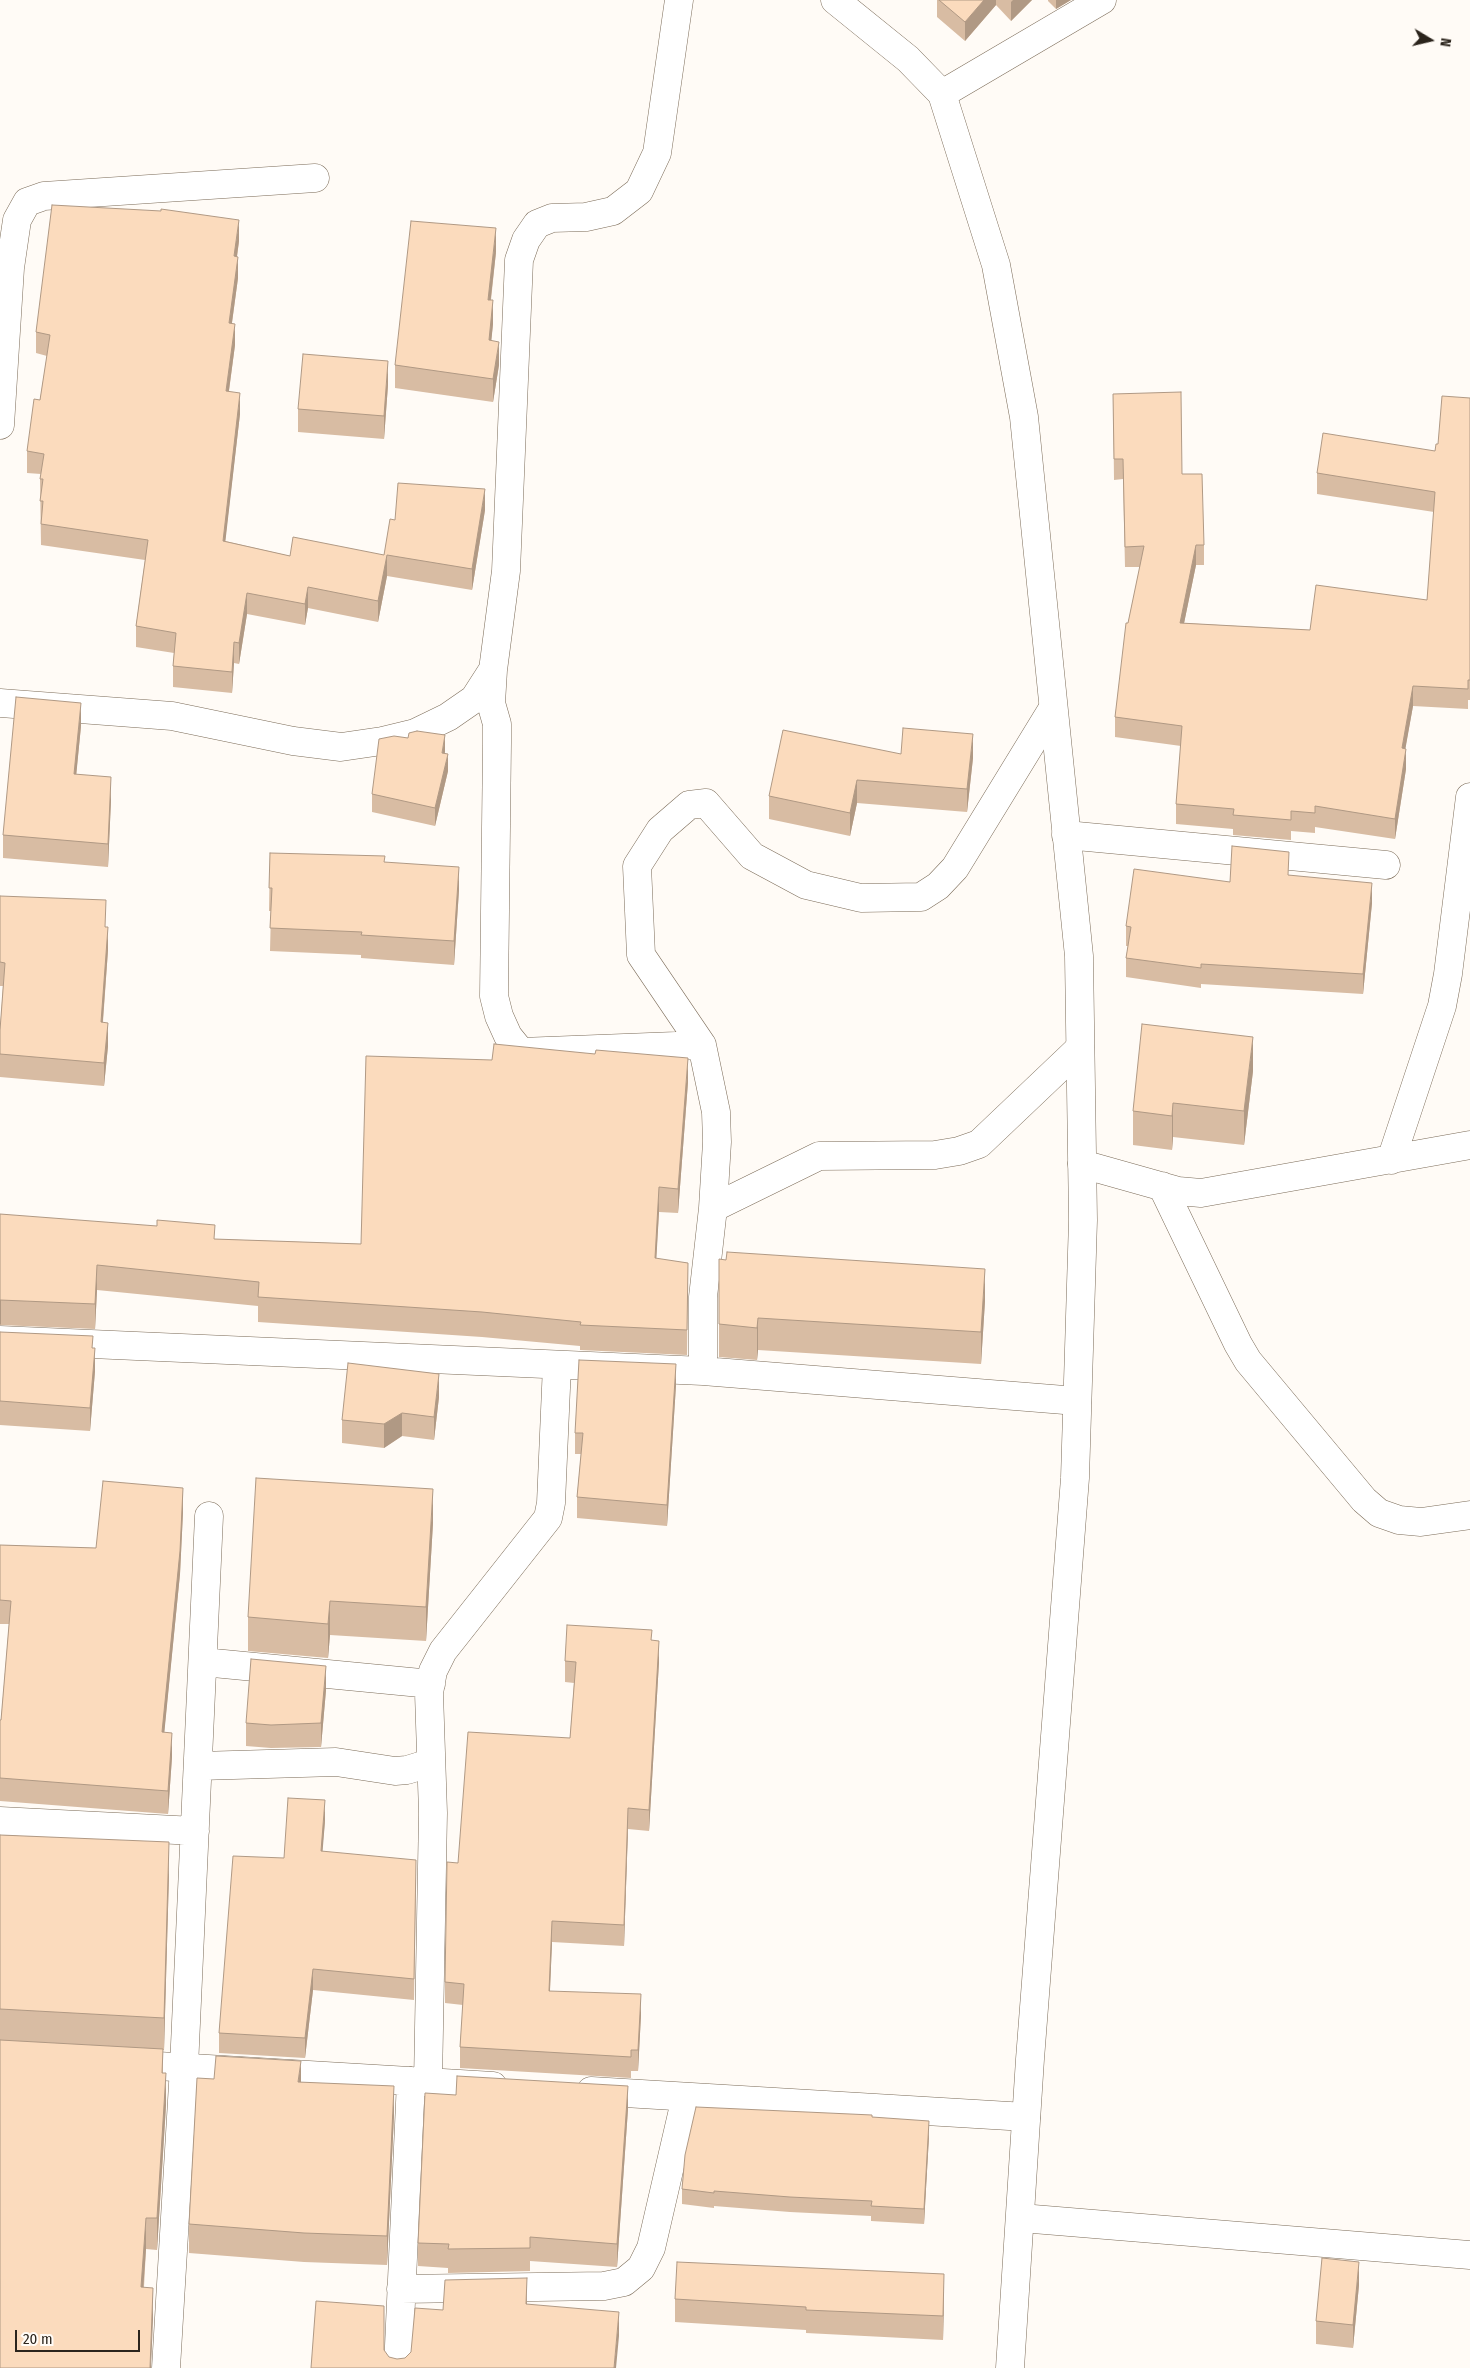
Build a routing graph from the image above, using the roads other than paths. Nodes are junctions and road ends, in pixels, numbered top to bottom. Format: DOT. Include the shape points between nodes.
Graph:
graph roads {
  1 [pos="679,0"];
  2 [pos="1102,0"];
  3 [pos="848,4"];
  4 [pos="942,94"];
  5 [pos="315,178"];
  6 [pos="4,289"];
  7 [pos="0,425"];
  8 [pos="493,670"];
  9 [pos="0,703"];
  10 [pos="1053,708"];
  11 [pos="1470,797"];
  12 [pos="1066,835"];
  13 [pos="1386,865"];
  14 [pos="702,1046"];
  15 [pos="1080,1048"];
  16 [pos="1470,1145"];
  17 [pos="1391,1160"];
  18 [pos="1082,1164"];
  19 [pos="1162,1186"];
  20 [pos="713,1208"];
  21 [pos="0,1340"];
  22 [pos="557,1365"];
  23 [pos="703,1371"];
  24 [pos="1077,1402"];
  25 [pos="1470,1515"];
  26 [pos="209,1516"];
  27 [pos="203,1662"];
  28 [pos="431,1684"];
  29 [pos="430,1763"];
  30 [pos="198,1766"];
  31 [pos="0,1821"];
  32 [pos="195,1831"];
  33 [pos="97,2062"];
  34 [pos="184,2067"];
  35 [pos="420,2081"];
  36 [pos="516,2087"];
  37 [pos="565,2090"];
  38 [pos="686,2097"];
  39 [pos="1026,2117"];
  40 [pos="1021,2218"];
  41 [pos="1470,2255"];
  42 [pos="401,2289"];
  43 [pos="166,2368"];
  44 [pos="398,2368"];
  45 [pos="1010,2368"];
  1 -- 8 [label="street" via="656,153 639,191 613,211 586,217 552,218 537,224 526,240 520,260 506,571"];
  2 -- 4 [label="street"];
  3 -- 4 [label="street"];
  4 -- 10 [label="street" via="996,265 1024,417"];
  5 -- 6 [label="street" via="44,196 27,202 17,220"];
  6 -- 7 [label="street"];
  8 -- 9 [label="street" via="474,699 448,716 414,733 341,747 293,741 172,716"];
  8 -- 14 [label="street" via="491,703 498,742 494,996 508,1036 521,1052"];
  10 -- 12 [label="street"];
  10 -- 14 [label="street" via="955,868 938,886 921,897 861,898 806,885 752,856 706,803 689,804 660,830 637,866 641,955"];
  11 -- 17 [label="street" via="1442,1006"];
  12 -- 13 [label="street"];
  12 -- 15 [label="street" via="1079,956"];
  14 -- 20 [label="street" via="716,1112"];
  15 -- 18 [label="street"];
  15 -- 20 [label="street" via="978,1144 935,1155 819,1156"];
  16 -- 17 [label="street"];
  17 -- 19 [label="street" via="1222,1191 1186,1192"];
  18 -- 19 [label="street"];
  18 -- 24 [label="street"];
  19 -- 25 [label="street" via="1248,1361 1364,1500 1379,1513 1398,1520 1421,1522"];
  20 -- 23 [label="street" via="703,1297"];
  21 -- 22 [label="street"];
  22 -- 23 [label="street"];
  22 -- 28 [label="street" via="548,1518 443,1651"];
  23 -- 24 [label="street"];
  24 -- 39 [label="street" via="1075,1478"];
  26 -- 27 [label="street"];
  27 -- 28 [label="street"];
  27 -- 30 [label="street"];
  28 -- 29 [label="street" via="428,1714"];
  29 -- 30 [label="street" via="395,1771 336,1762"];
  29 -- 35 [label="street" via="433,1813"];
  30 -- 32 [label="street"];
  31 -- 32 [label="street"];
  32 -- 34 [label="street"];
  33 -- 34 [label="street"];
  34 -- 35 [label="street"];
  34 -- 43 [label="street"];
  35 -- 36 [label="street"];
  35 -- 42 [label="street"];
  37 -- 38 [label="street"];
  38 -- 39 [label="street"];
  38 -- 42 [label="street" via="651,2248 641,2268 624,2282 604,2286"];
  39 -- 40 [label="street"];
  40 -- 41 [label="street"];
  40 -- 45 [label="street"];
  42 -- 44 [label="street"];
}
